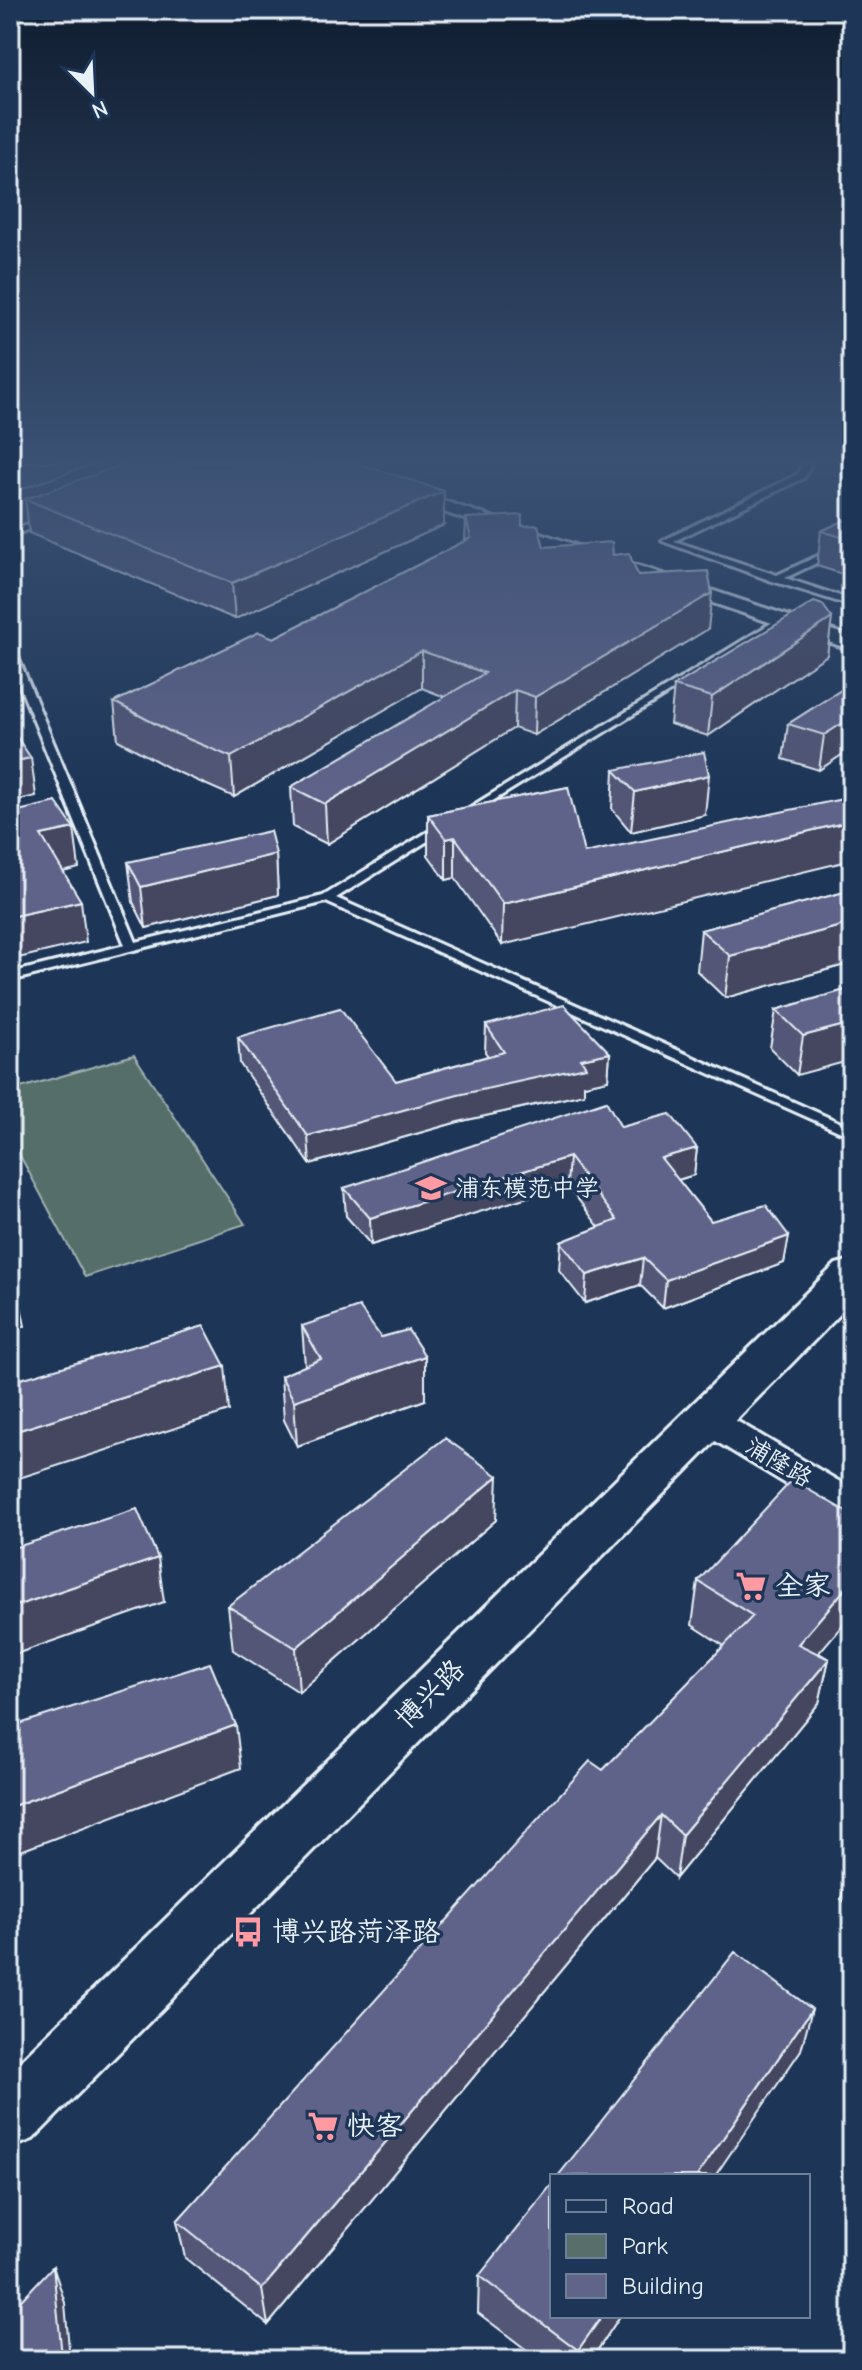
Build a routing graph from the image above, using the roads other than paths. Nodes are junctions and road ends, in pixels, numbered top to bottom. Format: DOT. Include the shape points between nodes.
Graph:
graph roads {
  1 [pos="642,573"];
  2 [pos="757,573"];
  3 [pos="789,573"];
  4 [pos="775,579"];
  5 [pos="852,603"];
  6 [pos="781,620"];
  7 [pos="852,644"];
  8 [pos="10,650"];
  9 [pos="327,898"];
  10 [pos="132,947"];
  11 [pos="10,977"];
  12 [pos="852,1133"];
  13 [pos="852,1275"];
  14 [pos="706,1419"];
  15 [pos="852,1506"];
  16 [pos="10,2116"];
  1 -- 6 [label="street"];
  2 -- 4 [label="lane"];
  3 -- 4 [label="lane"];
  4 -- 5 [label="lane"];
  6 -- 7 [label="street"];
  6 -- 9 [label="lane"];
  8 -- 10 [label="lane"];
  9 -- 10 [label="lane"];
  9 -- 12 [label="lane"];
  10 -- 11 [label="lane"];
  13 -- 14 [label="street, 博兴路"];
  14 -- 15 [label="street, 浦隆路"];
  14 -- 16 [label="street, 博兴路"];
}
